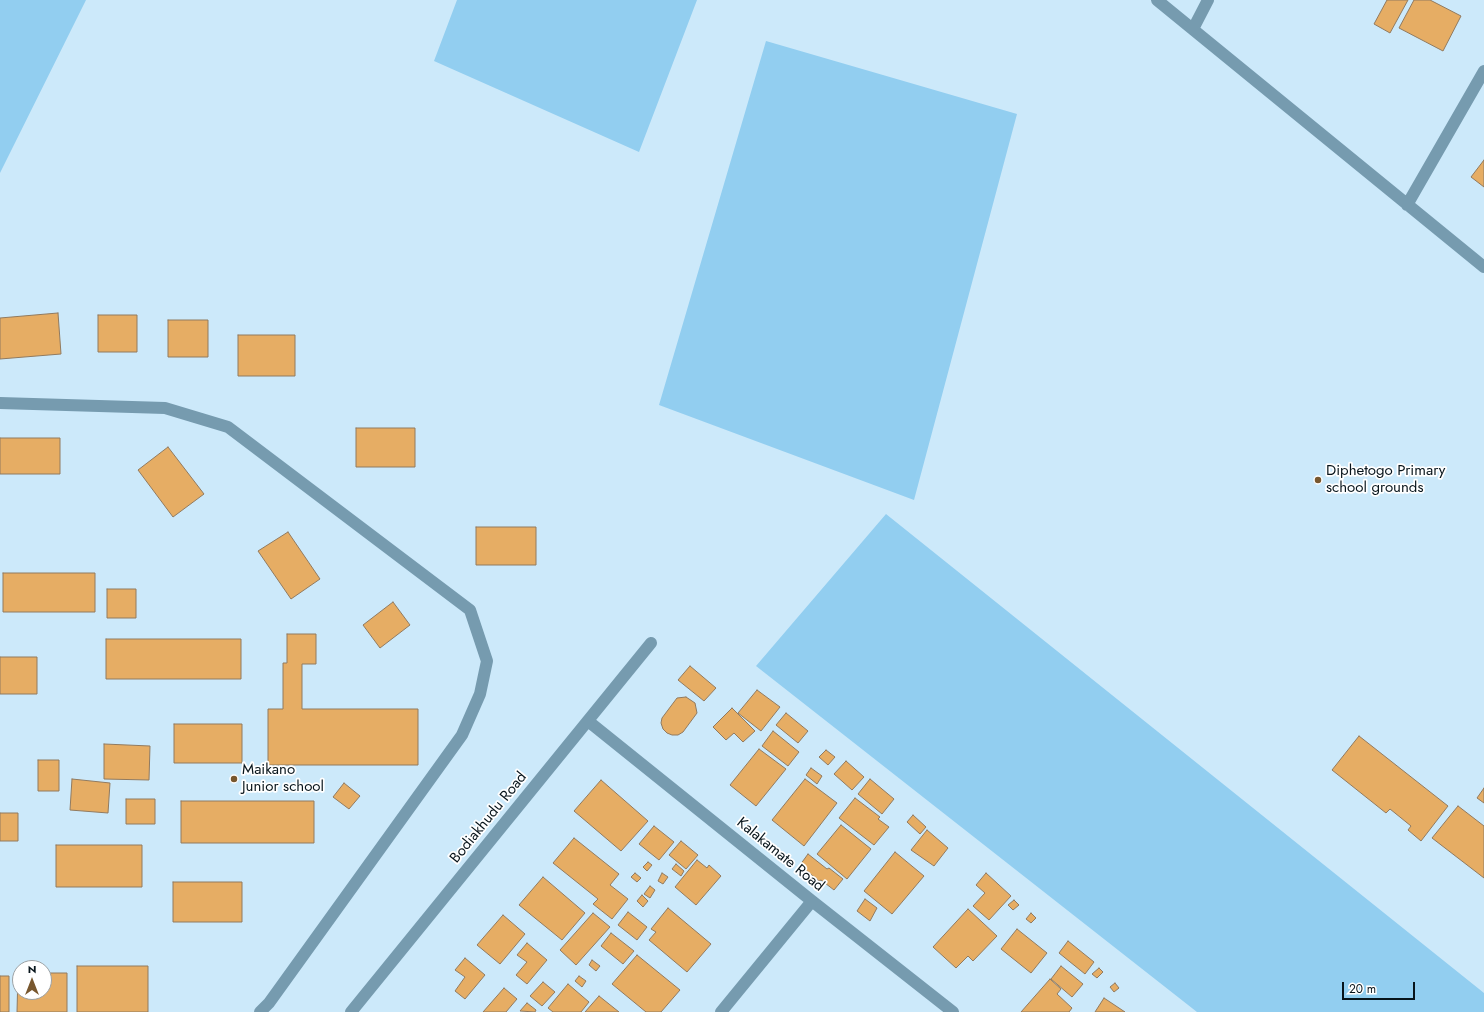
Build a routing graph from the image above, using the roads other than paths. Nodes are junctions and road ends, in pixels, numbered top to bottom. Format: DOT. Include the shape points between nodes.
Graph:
graph roads {
  1 [pos="1157,0"];
  2 [pos="1208,0"];
  3 [pos="1193,29"];
  4 [pos="1484,71"];
  5 [pos="1407,205"];
  6 [pos="1484,267"];
  7 [pos="0,403"];
  8 [pos="651,643"];
  9 [pos="588,721"];
  10 [pos="812,901"];
  11 [pos="260,1012"];
  12 [pos="350,1012"];
  13 [pos="721,1012"];
  14 [pos="953,1012"];
  1 -- 3 [label="street"];
  2 -- 3 [label="street"];
  3 -- 5 [label="street"];
  4 -- 5 [label="street"];
  5 -- 6 [label="street"];
  7 -- 11 [label="street" via="165,408 228,427 470,610 487,661 480,694 462,735"];
  8 -- 9 [label="street, Bodiakhudu Road"];
  9 -- 10 [label="street, Kalakamate Road"];
  9 -- 12 [label="street, Bodiakhudu Road"];
  10 -- 13 [label="street"];
  10 -- 14 [label="street, Kalakamate Road"];
}
